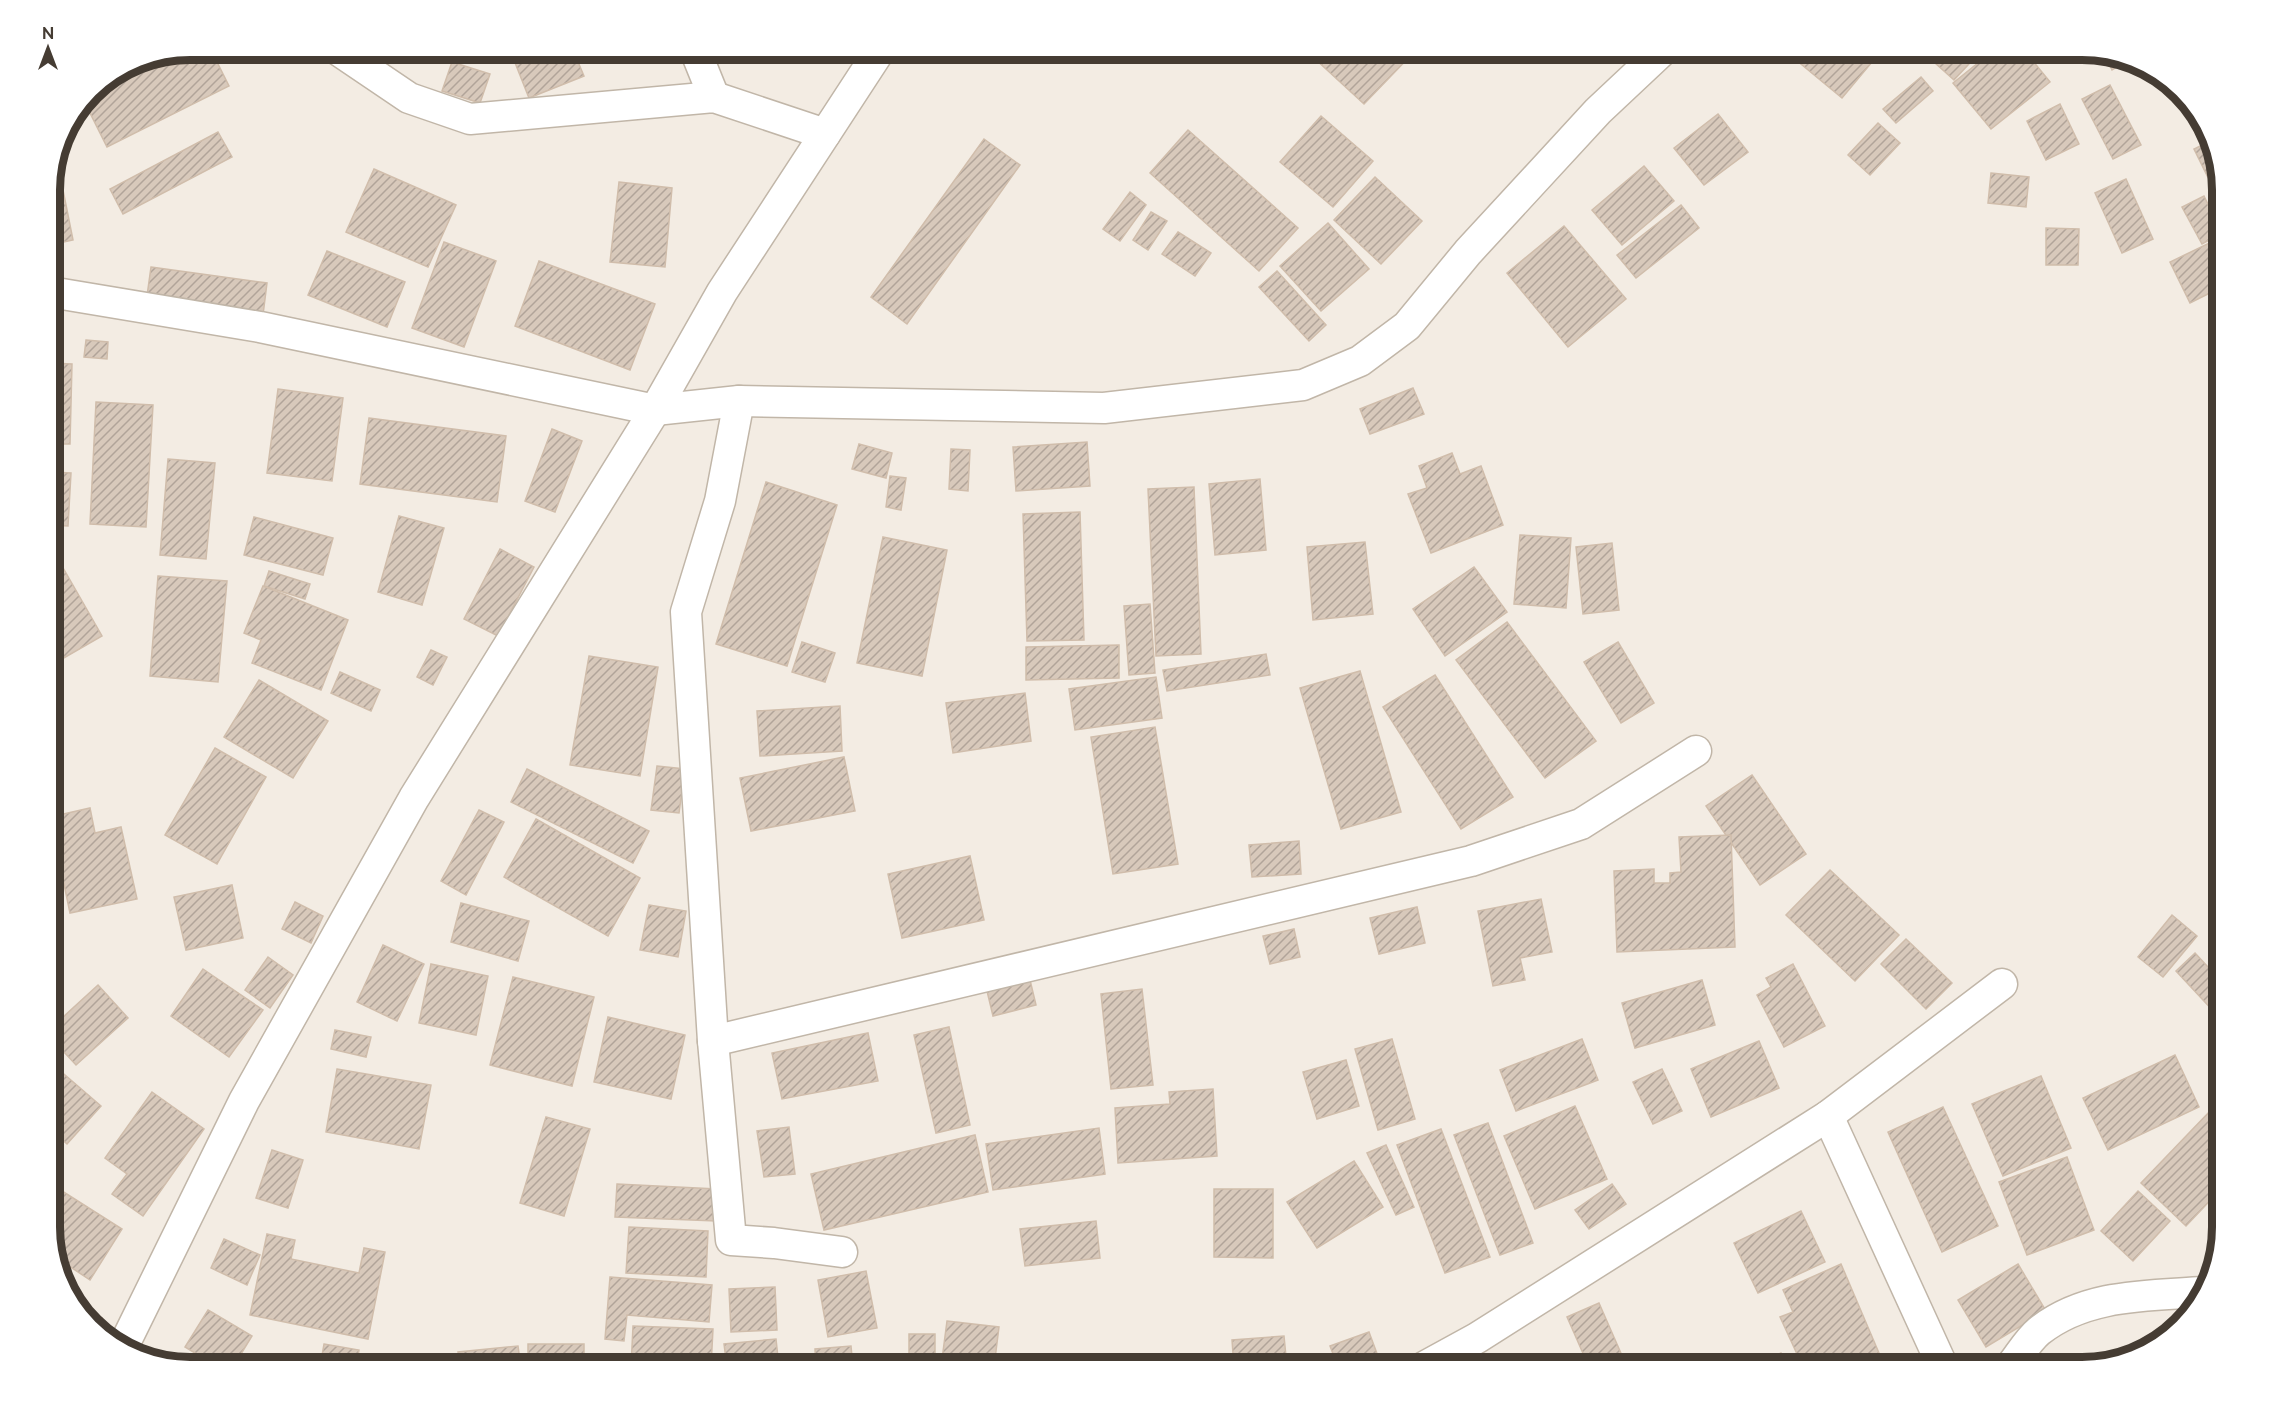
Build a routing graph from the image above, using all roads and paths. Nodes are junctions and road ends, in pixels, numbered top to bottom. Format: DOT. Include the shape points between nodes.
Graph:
graph roads {
  1 [pos="353,60"];
  2 [pos="699,60"];
  3 [pos="873,60"];
  4 [pos="1652,60"];
  5 [pos="714,97"];
  6 [pos="825,134"];
  7 [pos="60,294"];
  8 [pos="739,401"];
  9 [pos="655,410"];
  10 [pos="1696,751"];
  11 [pos="2002,984"];
  12 [pos="713,1041"];
  13 [pos="1828,1116"];
  14 [pos="843,1252"];
  15 [pos="2195,1293"];
  16 [pos="126,1341"];
  17 [pos="1443,1357"];
  18 [pos="1938,1357"];
  19 [pos="2018,1357"];
  1 -- 5 [label="street" via="409,98 470,119"];
  2 -- 5 [label="street"];
  3 -- 6 [label="street"];
  4 -- 8 [label="street" via="1598,111 1468,252 1407,326 1360,361 1303,385 1104,408"];
  5 -- 6 [label="street"];
  6 -- 9 [label="street" via="722,292"];
  7 -- 9 [label="street" via="260,327"];
  8 -- 9 [label="street"];
  8 -- 12 [label="street" via="720,501 686,612"];
  9 -- 16 [label="street" via="414,798 244,1101"];
  10 -- 12 [label="street" via="1581,824 1471,861"];
  11 -- 13 [label="street"];
  12 -- 14 [label="street" via="731,1240"];
  13 -- 17 [label="street"];
  13 -- 18 [label="street"];
  15 -- 19 [label="street" via="2090,1303 2037,1332"];
}
